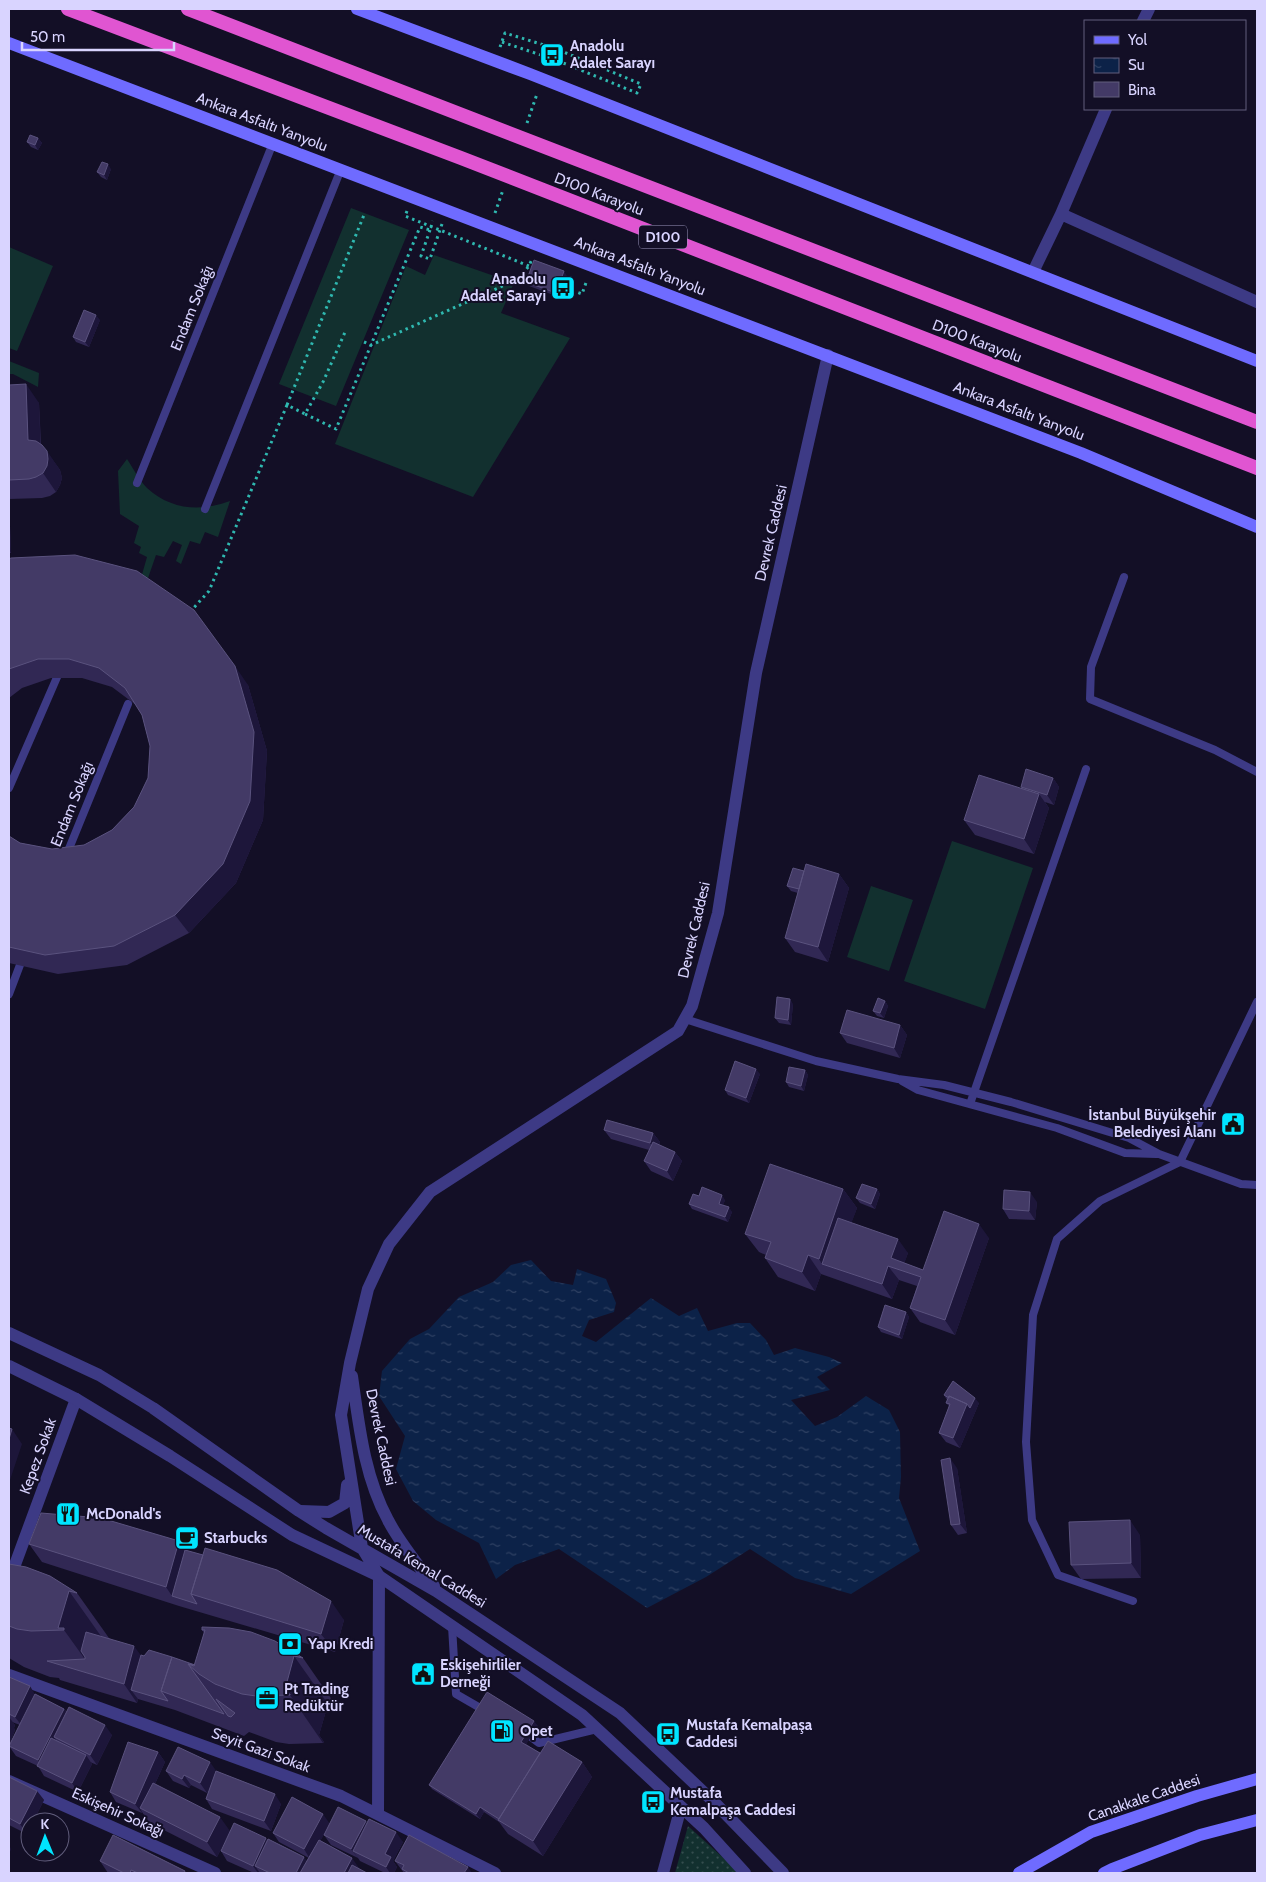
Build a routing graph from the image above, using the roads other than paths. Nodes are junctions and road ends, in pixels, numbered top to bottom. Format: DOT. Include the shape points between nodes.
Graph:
graph roads {
  1 [pos="68,9"];
  2 [pos="188,9"];
  3 [pos="357,9"];
  4 [pos="9,43"];
  5 [pos="1106,110"];
  6 [pos="273,143"];
  7 [pos="341,169"];
  8 [pos="1061,214"];
  9 [pos="1033,272"];
  10 [pos="1257,302"];
  11 [pos="828,355"];
  12 [pos="1257,361"];
  13 [pos="1257,422"];
  14 [pos="1257,468"];
  15 [pos="137,483"];
  16 [pos="205,509"];
  17 [pos="1257,528"];
  18 [pos="1124,576"];
  19 [pos="65,660"];
  20 [pos="128,704"];
  21 [pos="1086,769"];
  22 [pos="1257,772"];
  23 [pos="9,788"];
  24 [pos="63,863"];
  25 [pos="26,952"];
  26 [pos="9,992"];
  27 [pos="1257,1002"];
  28 [pos="685,1019"];
  29 [pos="898,1079"];
  30 [pos="974,1092"];
  31 [pos="970,1104"];
  32 [pos="1159,1154"];
  33 [pos="1180,1162"];
  34 [pos="1257,1185"];
  35 [pos="9,1333"];
  36 [pos="350,1363"];
  37 [pos="9,1366"];
  38 [pos="76,1399"];
  39 [pos="349,1470"];
  40 [pos="299,1511"];
  41 [pos="362,1548"];
  42 [pos="379,1576"];
  43 [pos="9,1581"];
  44 [pos="436,1590"];
  45 [pos="1133,1601"];
  46 [pos="452,1626"];
  47 [pos="9,1675"];
  48 [pos="482,1709"];
  49 [pos="598,1729"];
  50 [pos="530,1737"];
  51 [pos="1257,1779"];
  52 [pos="9,1781"];
  53 [pos="681,1807"];
  54 [pos="378,1814"];
  55 [pos="1257,1820"];
  56 [pos="215,1873"];
  57 [pos="495,1873"];
  58 [pos="663,1873"];
  59 [pos="745,1873"];
  60 [pos="784,1873"];
  61 [pos="1019,1873"];
  62 [pos="1104,1873"];
  1 -- 14 [label="highway, D100 Karayolu / D100" via="461,158"];
  2 -- 13 [label="highway, D100 Karayolu / D100"];
  3 -- 9 [label="main road"];
  4 -- 6 [label="main road, Ankara Asfaltı Yanyolu"];
  5 -- 8 [label="street"];
  6 -- 7 [label="main road, Ankara Asfaltı Yanyolu"];
  6 -- 15 [label="lane, Endam Sokağı"];
  7 -- 11 [label="main road, Ankara Asfaltı Yanyolu"];
  7 -- 16 [label="lane"];
  8 -- 9 [label="street"];
  8 -- 10 [label="street"];
  9 -- 12 [label="main road"];
  11 -- 17 [label="main road, Ankara Asfaltı Yanyolu" via="1081,452"];
  11 -- 28 [label="street, Devrek Caddesi" via="756,673 718,913 692,1006"];
  18 -- 22 [label="lane" via="1091,667 1090,699 1216,750"];
  19 -- 23 [label="lane"];
  20 -- 24 [label="lane, Endam Sokağı"];
  21 -- 30 [label="lane"];
  25 -- 26 [label="lane"];
  27 -- 33 [label="lane"];
  28 -- 29 [label="lane" via="816,1062"];
  28 -- 36 [label="street, Devrek Caddesi" via="678,1031 430,1192 389,1244 368,1288"];
  29 -- 30 [label="lane"];
  29 -- 31 [label="lane" via="918,1090"];
  30 -- 31 [label="lane"];
  30 -- 32 [label="lane" via="1129,1138"];
  31 -- 32 [label="lane" via="1057,1128 1125,1153"];
  32 -- 33 [label="lane"];
  33 -- 34 [label="lane" via="1241,1184"];
  33 -- 45 [label="lane" via="1100,1201 1057,1239 1033,1315 1026,1442 1032,1520 1058,1575"];
  35 -- 40 [label="street, Mustafa Kemal Caddesi" via="99,1375 153,1408"];
  36 -- 39 [label="street, Devrek Caddesi" via="341,1415"];
  36 -- 44 [label="street, Devrek Caddesi" via="371,1481 388,1521"];
  37 -- 38 [label="street, Mustafa Kemal Caddesi"];
  38 -- 42 [label="street, Mustafa Kemal Caddesi" via="292,1535"];
  38 -- 43 [label="street, Kepez Sokak"];
  39 -- 40 [label="street, Devrek Caddesi" via="345,1503 329,1512"];
  39 -- 41 [label="street, Devrek Caddesi"];
  40 -- 41 [label="street, Mustafa Kemal Caddesi"];
  41 -- 42 [label="street, Devrek Caddesi"];
  41 -- 44 [label="street, Mustafa Kemal Caddesi"];
  42 -- 46 [label="street, Mustafa Kemal Caddesi"];
  42 -- 54 [label="street"];
  44 -- 60 [label="street, Mustafa Kemal Caddesi" via="620,1713"];
  46 -- 48 [label="lane" via="456,1694"];
  46 -- 49 [label="street, Mustafa Kemal Caddesi"];
  47 -- 54 [label="street, Seyit Gazi Sokak" via="340,1796"];
  49 -- 50 [label="lane" via="539,1743"];
  49 -- 53 [label="street, Mustafa Kemal Caddesi"];
  51 -- 61 [label="main road, Canakkale Caddesi" via="1091,1832"];
  52 -- 56 [label="street, Eskişehir Sokağı"];
  53 -- 58 [label="street"];
  53 -- 59 [label="street, Mustafa Kemal Caddesi"];
  54 -- 57 [label="street, Seyit Gazi Sokak"];
  55 -- 62 [label="main road" via="1200,1834"];
}
